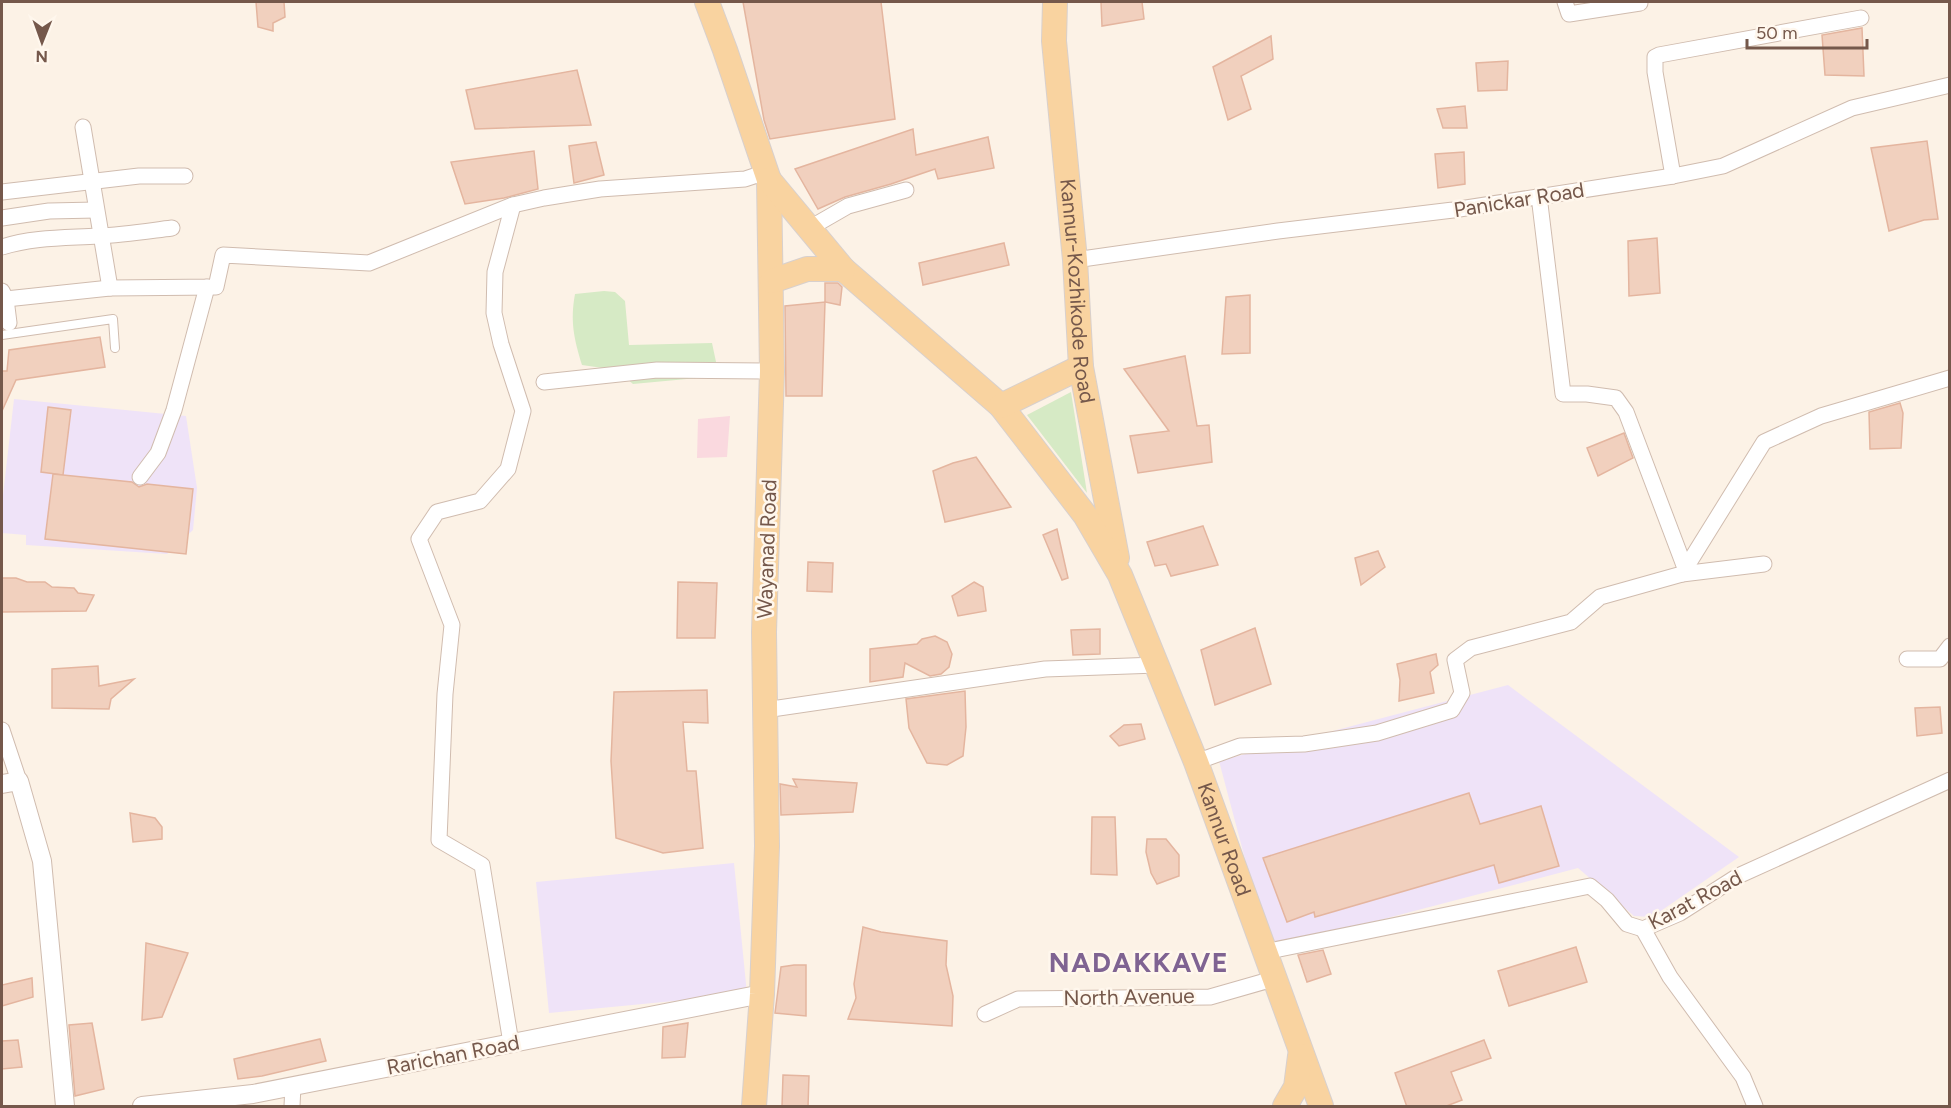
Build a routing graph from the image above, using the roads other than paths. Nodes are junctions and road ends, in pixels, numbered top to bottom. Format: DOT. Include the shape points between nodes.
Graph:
graph roads {
  1 [pos="706,2"];
  2 [pos="1056,2"];
  3 [pos="1565,2"];
  4 [pos="1640,3"];
  5 [pos="1861,18"];
  6 [pos="1950,85"];
  7 [pos="83,127"];
  8 [pos="185,176"];
  9 [pos="768,176"];
  10 [pos="1674,176"];
  11 [pos="91,182"];
  12 [pos="906,190"];
  13 [pos="2,192"];
  14 [pos="1539,196"];
  15 [pos="513,205"];
  16 [pos="96,210"];
  17 [pos="2,218"];
  18 [pos="172,228"];
  19 [pos="808,229"];
  20 [pos="100,236"];
  21 [pos="2,248"];
  22 [pos="1075,260"];
  23 [pos="843,268"];
  24 [pos="772,281"];
  25 [pos="207,287"];
  26 [pos="110,288"];
  27 [pos="4,295"];
  28 [pos="5,329"];
  29 [pos="115,348"];
  30 [pos="1081,367"];
  31 [pos="772,371"];
  32 [pos="1950,378"];
  33 [pos="544,382"];
  34 [pos="1001,406"];
  35 [pos="140,477"];
  36 [pos="1764,564"];
  37 [pos="1684,571"];
  38 [pos="1120,575"];
  39 [pos="1950,646"];
  40 [pos="1907,659"];
  41 [pos="1157,665"];
  42 [pos="765,710"];
  43 [pos="2,730"];
  44 [pos="1196,762"];
  45 [pos="1950,780"];
  46 [pos="10,782"];
  47 [pos="1643,929"];
  48 [pos="1264,952"];
  49 [pos="1273,979"];
  50 [pos="762,994"];
  51 [pos="985,1014"];
  52 [pos="511,1043"];
  53 [pos="1300,1053"];
  54 [pos="1310,1077"];
  55 [pos="293,1086"];
  56 [pos="65,1107"];
  57 [pos="142,1107"];
  58 [pos="292,1107"];
  59 [pos="754,1107"];
  60 [pos="1285,1107"];
  61 [pos="1310,1107"];
  62 [pos="1321,1107"];
  63 [pos="1755,1107"];
  1 -- 9 [label="main road, Wayanad Road"];
  2 -- 22 [label="main road, Kannur-Kozhikode Road" via="1054,41"];
  3 -- 4 [label="street" via="1569,14"];
  5 -- 10 [label="street" via="1655,57"];
  6 -- 10 [label="street, Panickar Road" via="1851,108 1723,166"];
  7 -- 11 [label="street"];
  8 -- 11 [label="street"];
  9 -- 15 [label="street" via="600,189"];
  9 -- 19 [label="main road"];
  9 -- 24 [label="main road, Wayanad Road"];
  10 -- 14 [label="street, Panickar Road"];
  11 -- 13 [label="street"];
  11 -- 16 [label="street"];
  12 -- 19 [label="street" via="848,206"];
  14 -- 22 [label="street, Panickar Road"];
  14 -- 37 [label="street" via="1563,393 1616,398 1626,412"];
  15 -- 25 [label="street" via="369,263 223,255 216,287"];
  15 -- 52 [label="street" via="495,272 494,313 522,411 508,469 480,501 437,512 419,539 452,625 439,840 482,865"];
  16 -- 17 [label="street"];
  16 -- 20 [label="street"];
  18 -- 20 [label="street"];
  19 -- 23 [label="main road"];
  20 -- 21 [label="street" via="43,239"];
  20 -- 26 [label="street"];
  22 -- 30 [label="main road, Kannur-Kozhikode Road"];
  23 -- 24 [label="main road" via="807,269"];
  23 -- 34 [label="main road"];
  24 -- 31 [label="main road, Wayanad Road"];
  25 -- 26 [label="street"];
  25 -- 35 [label="street" via="174,410 158,453"];
  26 -- 27 [label="street"];
  27 -- 28 [label="street"];
  28 -- 29 [label="lane" via="113,319"];
  30 -- 34 [label="main road"];
  30 -- 38 [label="main road, Kannur-Kozhikode Road"];
  31 -- 33 [label="street" via="657,370"];
  31 -- 42 [label="main road, Wayanad Road"];
  32 -- 37 [label="street" via="1821,416 1764,442"];
  34 -- 38 [label="main road" via="1085,515"];
  36 -- 37 [label="street"];
  37 -- 44 [label="street" via="1600,597 1571,622 1471,648 1455,660 1462,693 1452,710 1377,733 1304,744 1240,746"];
  38 -- 41 [label="main road, Kannur Road"];
  39 -- 40 [label="street" via="1940,659"];
  41 -- 42 [label="street" via="1045,669"];
  41 -- 44 [label="main road, Kannur Road"];
  42 -- 50 [label="main road, Wayanad Road" via="767,846"];
  43 -- 46 [label="street"];
  44 -- 48 [label="main road, Kannur Road"];
  45 -- 47 [label="street, Karat Road" via="1738,876 1680,913"];
  46 -- 56 [label="street" via="42,861"];
  47 -- 48 [label="street, Karat Road" via="1627,924 1590,886"];
  47 -- 63 [label="street" via="1670,977 1743,1077"];
  48 -- 49 [label="main road, Kannur Road"];
  49 -- 51 [label="street, North Avenue" via="1210,997 1018,999"];
  49 -- 53 [label="main road, Kannur Road"];
  50 -- 52 [label="street, Rarichan Road"];
  50 -- 59 [label="main road, Wayanad Road"];
  52 -- 55 [label="street, Rarichan Road"];
  53 -- 54 [label="main road, Kannur Road"];
  53 -- 60 [label="main road" via="1296,1087"];
  54 -- 61 [label="main road"];
  54 -- 62 [label="main road, Kannur Road"];
  55 -- 57 [label="street, Rarichan Road"];
  55 -- 58 [label="street"];
}
